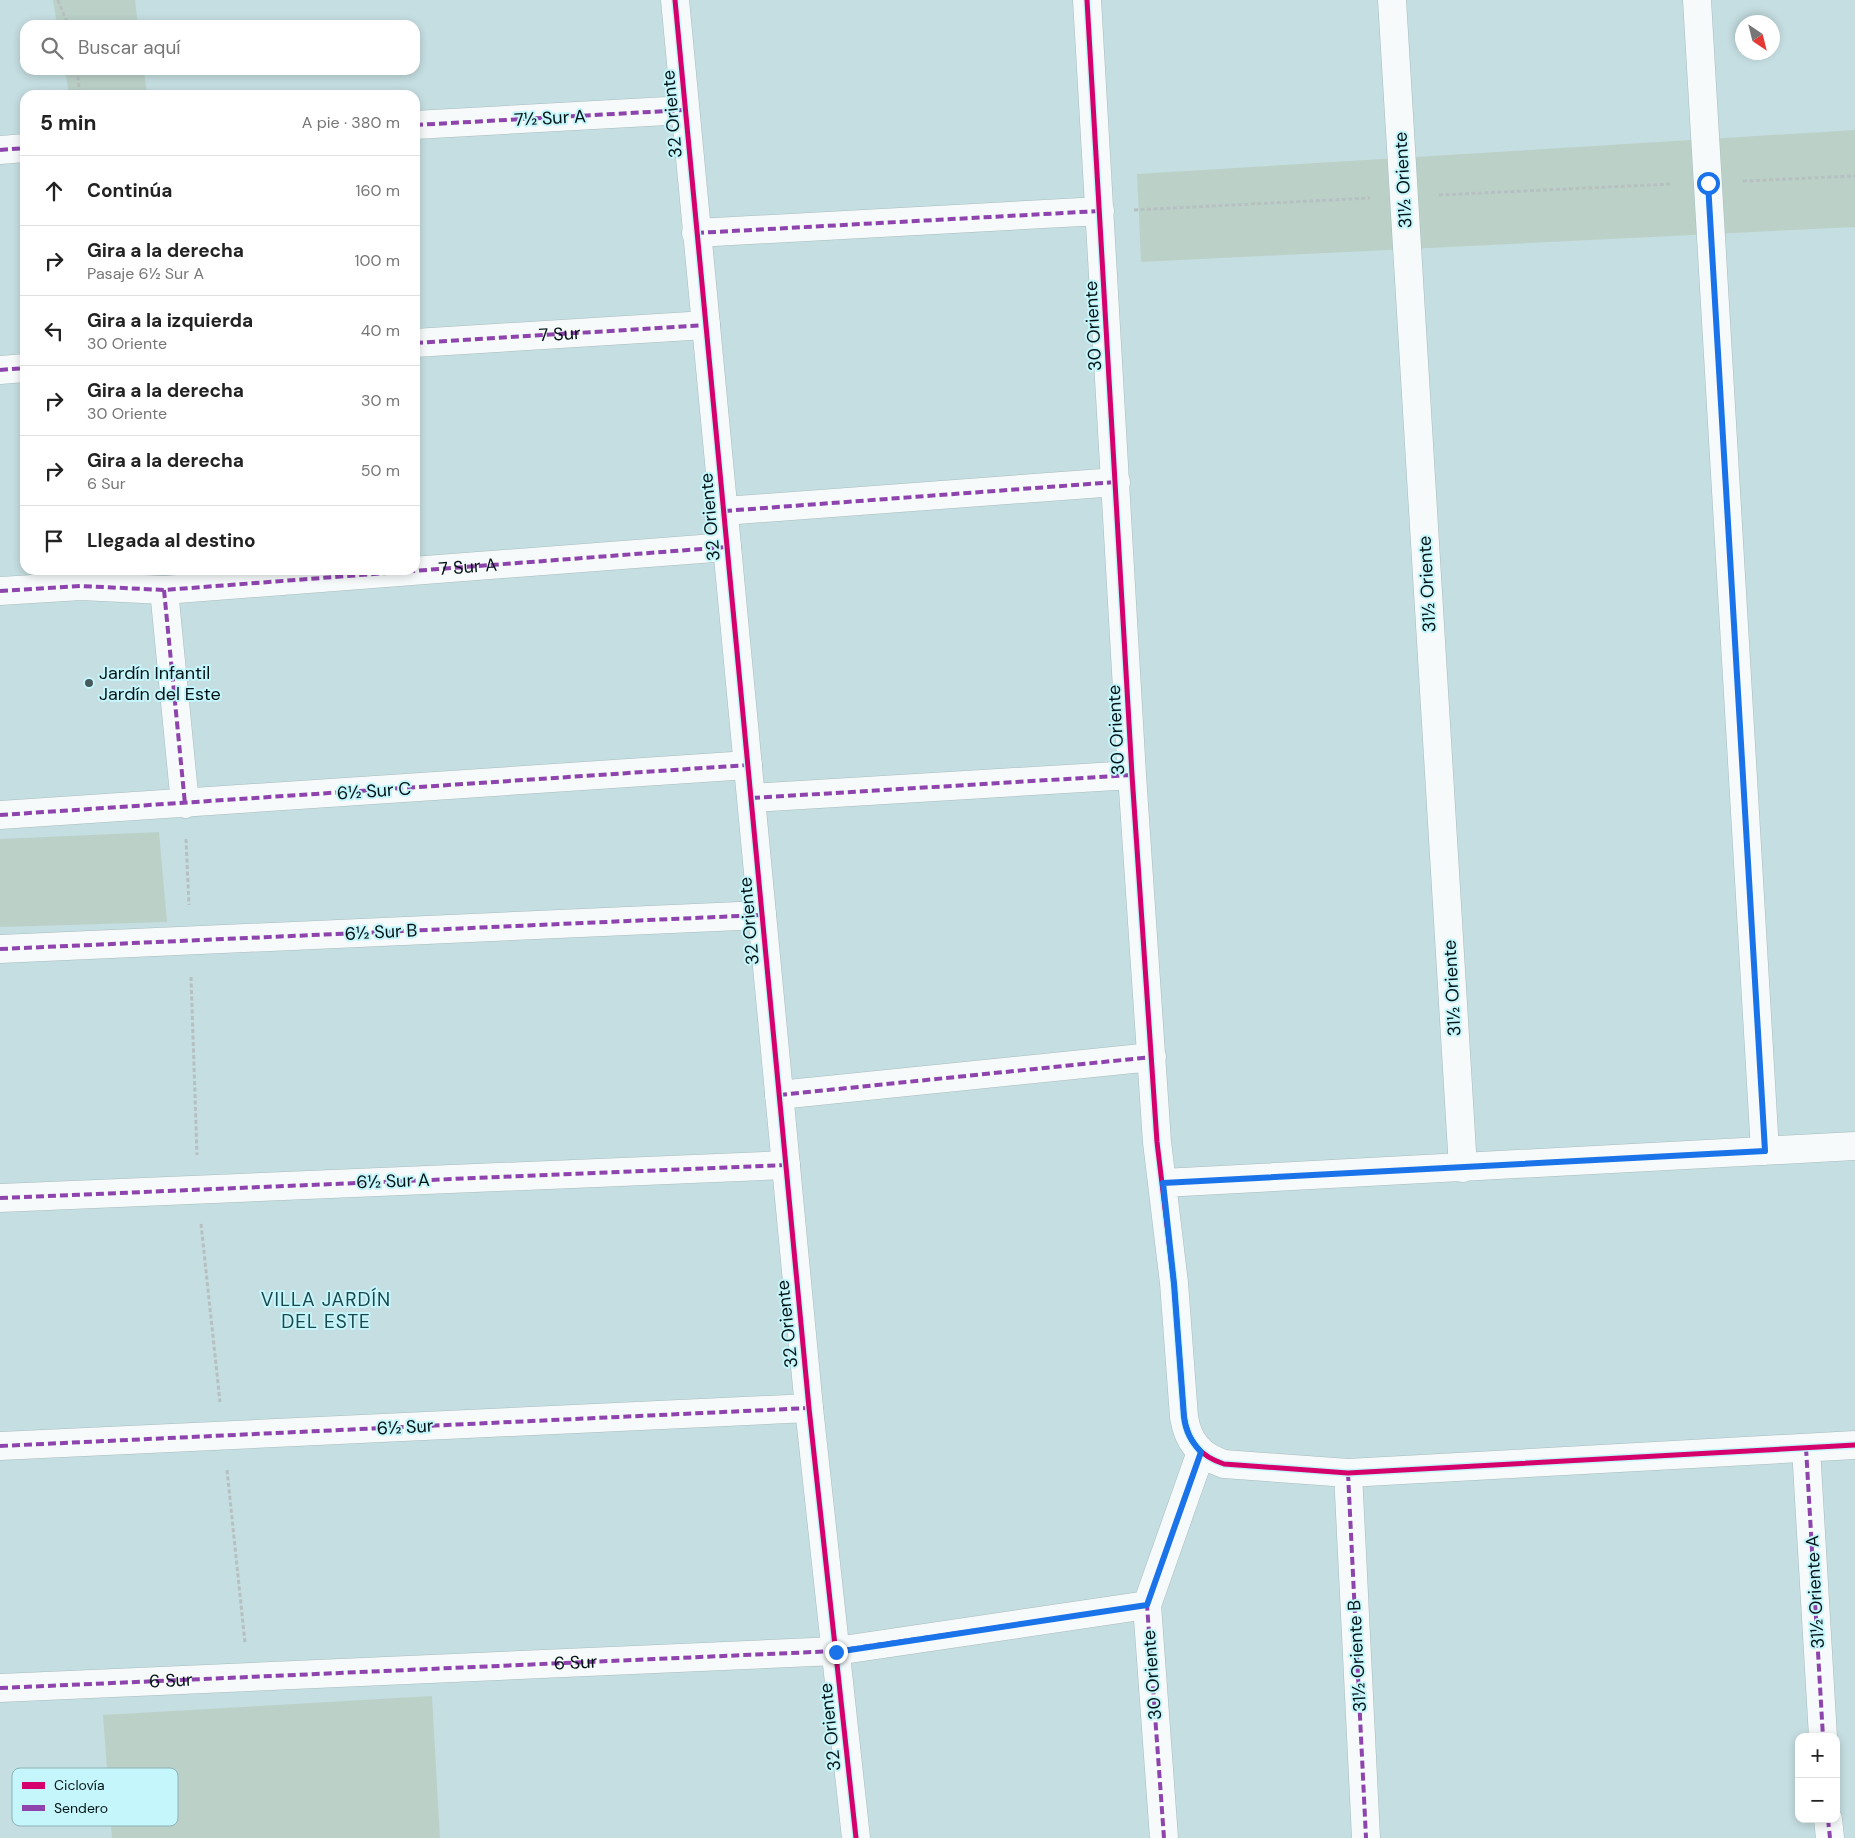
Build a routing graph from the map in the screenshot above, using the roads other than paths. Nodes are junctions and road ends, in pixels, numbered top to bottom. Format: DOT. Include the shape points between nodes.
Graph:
graph roads {
  1 [pos="675,0"];
  2 [pos="1087,0"];
  3 [pos="1392,0"];
  4 [pos="1697,0"];
  5 [pos="685,110"];
  6 [pos="420,126"];
  7 [pos="20,148"];
  8 [pos="0,150"];
  9 [pos="1100,211"];
  10 [pos="696,233"];
  11 [pos="706,325"];
  12 [pos="420,343"];
  13 [pos="20,368"];
  14 [pos="0,370"];
  15 [pos="1116,482"];
  16 [pos="724,511"];
  17 [pos="727,547"];
  18 [pos="420,570"];
  19 [pos="360,575"];
  20 [pos="164,590"];
  21 [pos="0,591"];
  22 [pos="748,765"];
  23 [pos="1132,775"];
  24 [pos="752,798"];
  25 [pos="185,804"];
  26 [pos="0,815"];
  27 [pos="762,916"];
  28 [pos="0,949"];
  29 [pos="1152,1057"];
  30 [pos="779,1095"];
  31 [pos="1855,1146"];
  32 [pos="1765,1151"];
  33 [pos="786,1165"];
  34 [pos="1462,1168"];
  35 [pos="1163,1183"];
  36 [pos="0,1198"];
  37 [pos="809,1408"];
  38 [pos="1855,1445"];
  39 [pos="0,1446"];
  40 [pos="1806,1448"];
  41 [pos="1201,1452"];
  42 [pos="1348,1473"];
  43 [pos="1147,1605"];
  44 [pos="836,1652"];
  45 [pos="0,1688"];
  46 [pos="1823,1733"];
  47 [pos="1828,1823"];
  48 [pos="856,1838"];
  49 [pos="1164,1838"];
  50 [pos="1366,1838"];
  51 [pos="1830,1838"];
  1 -- 5 [label="street, 32 Oriente"];
  2 -- 9 [label="street, 30 Oriente"];
  3 -- 34 [label="street, 31½ Oriente"];
  4 -- 32 [label="street"];
  5 -- 6 [label="street, 7½ Sur A"];
  5 -- 10 [label="street, 32 Oriente"];
  7 -- 8 [label="street"];
  9 -- 10 [label="street"];
  9 -- 15 [label="street, 30 Oriente"];
  10 -- 11 [label="street, 32 Oriente"];
  11 -- 12 [label="street, 7 Sur"];
  11 -- 16 [label="street, 32 Oriente"];
  13 -- 14 [label="street"];
  15 -- 16 [label="street"];
  15 -- 23 [label="street, 30 Oriente"];
  16 -- 17 [label="street, 32 Oriente"];
  17 -- 18 [label="street, 7 Sur A"];
  17 -- 22 [label="street, 32 Oriente"];
  19 -- 20 [label="street, 7 Sur A"];
  20 -- 21 [label="street, 7 Sur A" via="81,586"];
  20 -- 25 [label="street"];
  22 -- 24 [label="street, 32 Oriente"];
  22 -- 25 [label="street, 6½ Sur C"];
  23 -- 24 [label="street"];
  23 -- 29 [label="street, 30 Oriente"];
  24 -- 27 [label="street, 32 Oriente"];
  25 -- 26 [label="street, 6½ Sur C"];
  27 -- 28 [label="street, 6½ Sur B"];
  27 -- 30 [label="street, 32 Oriente"];
  29 -- 30 [label="street"];
  29 -- 35 [label="street, 30 Oriente"];
  30 -- 33 [label="street, 32 Oriente"];
  31 -- 32 [label="street"];
  32 -- 34 [label="street"];
  33 -- 36 [label="street, 6½ Sur A"];
  33 -- 37 [label="street, 32 Oriente"];
  34 -- 35 [label="street"];
  35 -- 41 [label="street, 30 Oriente" via="1184,1417 1186,1430"];
  37 -- 39 [label="street, 6½ Sur"];
  37 -- 44 [label="street, 32 Oriente"];
  38 -- 40 [label="street"];
  40 -- 42 [label="street"];
  40 -- 46 [label="street, 31½ Oriente A"];
  41 -- 42 [label="street" via="1224,1464"];
  41 -- 43 [label="street, 30 Oriente"];
  42 -- 50 [label="street, 31½ Oriente B"];
  43 -- 44 [label="street, 6 Sur"];
  43 -- 49 [label="street, 30 Oriente"];
  44 -- 45 [label="street, 6 Sur"];
  44 -- 48 [label="street, 32 Oriente"];
  47 -- 51 [label="street"];
}
